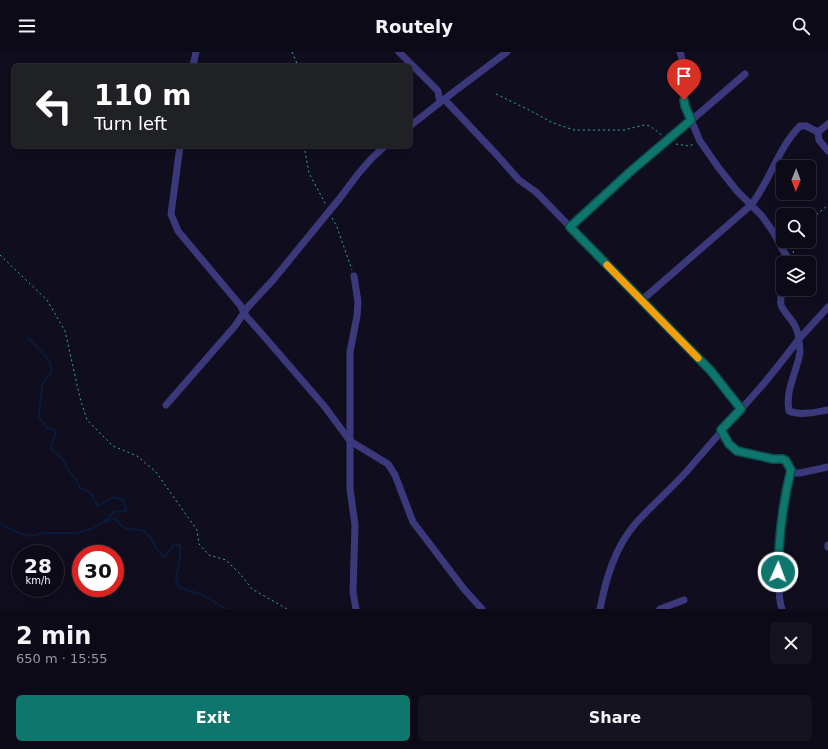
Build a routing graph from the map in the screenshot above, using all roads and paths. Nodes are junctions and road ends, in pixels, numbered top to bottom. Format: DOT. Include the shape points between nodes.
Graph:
graph roads {
  1 [pos="196,52"];
  2 [pos="292,52"];
  3 [pos="399,52"];
  4 [pos="506,52"];
  5 [pos="680,52"];
  6 [pos="193,64"];
  7 [pos="297,64"];
  8 [pos="411,64"];
  9 [pos="412,65"];
  10 [pos="745,74"];
  11 [pos="496,94"];
  12 [pos="442,100"];
  13 [pos="691,120"];
  14 [pos="412,124"];
  15 [pos="828,124"];
  16 [pos="818,132"];
  17 [pos="668,140"];
  18 [pos="700,141"];
  19 [pos="180,148"];
  20 [pos="382,148"];
  21 [pos="828,151"];
  22 [pos="751,205"];
  23 [pos="828,205"];
  24 [pos="816,215"];
  25 [pos="570,227"];
  26 [pos="0,255"];
  27 [pos="786,256"];
  28 [pos="354,276"];
  29 [pos="781,296"];
  30 [pos="642,300"];
  31 [pos="828,307"];
  32 [pos="244,314"];
  33 [pos="799,339"];
  34 [pos="166,405"];
  35 [pos="741,409"];
  36 [pos="828,410"];
  37 [pos="721,430"];
  38 [pos="350,441"];
  39 [pos="828,466"];
  40 [pos="791,470"];
  41 [pos="684,600"];
  42 [pos="287,609"];
  43 [pos="356,609"];
  44 [pos="482,609"];
  45 [pos="600,609"];
  46 [pos="660,609"];
  47 [pos="782,609"];
  1 -- 6 [label="street"];
  2 -- 7 [label="path"];
  3 -- 8 [label="street"];
  4 -- 12 [label="street"];
  5 -- 13 [label="street" via="685,106"];
  9 -- 12 [label="street" via="438,91"];
  10 -- 13 [label="street"];
  11 -- 17 [label="path" via="553,123 574,130 624,130 644,125 650,126"];
  12 -- 14 [label="street"];
  12 -- 25 [label="street" via="446,101 519,180 536,192"];
  13 -- 17 [label="street"];
  13 -- 18 [label="street"];
  15 -- 16 [label="street"];
  16 -- 21 [label="street" via="819,140"];
  16 -- 22 [label="street" via="806,126 800,126 796,130"];
  17 -- 18 [label="path" via="677,145 689,146"];
  17 -- 25 [label="street"];
  18 -- 22 [label="street"];
  19 -- 32 [label="street" via="171,214 178,231 240,305"];
  20 -- 32 [label="street"];
  22 -- 27 [label="street" via="774,233"];
  22 -- 30 [label="street"];
  23 -- 24 [label="path"];
  25 -- 30 [label="street"];
  26 -- 42 [label="path" via="47,300 65,330 80,398 88,420 113,446 137,456 156,472 197,530 199,544 209,555 226,560 252,589"];
  28 -- 38 [label="street" via="358,302 350,352"];
  29 -- 33 [label="street" via="780,305 796,326"];
  30 -- 35 [label="street" via="711,371"];
  31 -- 33 [label="street"];
  32 -- 34 [label="street"];
  32 -- 38 [label="street" via="325,407"];
  33 -- 35 [label="street"];
  33 -- 36 [label="street" via="800,351 789,388 789,411 800,413"];
  35 -- 37 [label="street"];
  37 -- 40 [label="street" via="729,444 737,451 783,459"];
  37 -- 45 [label="street" via="685,473 635,524 624,540 612,564"];
  38 -- 43 [label="street" via="350,489 355,525 353,592"];
  38 -- 44 [label="street" via="388,464 395,475 413,522"];
  39 -- 40 [label="street" via="800,473"];
  40 -- 47 [label="street" via="784,498 779,546 778,572"];
  41 -- 46 [label="street"];
}
